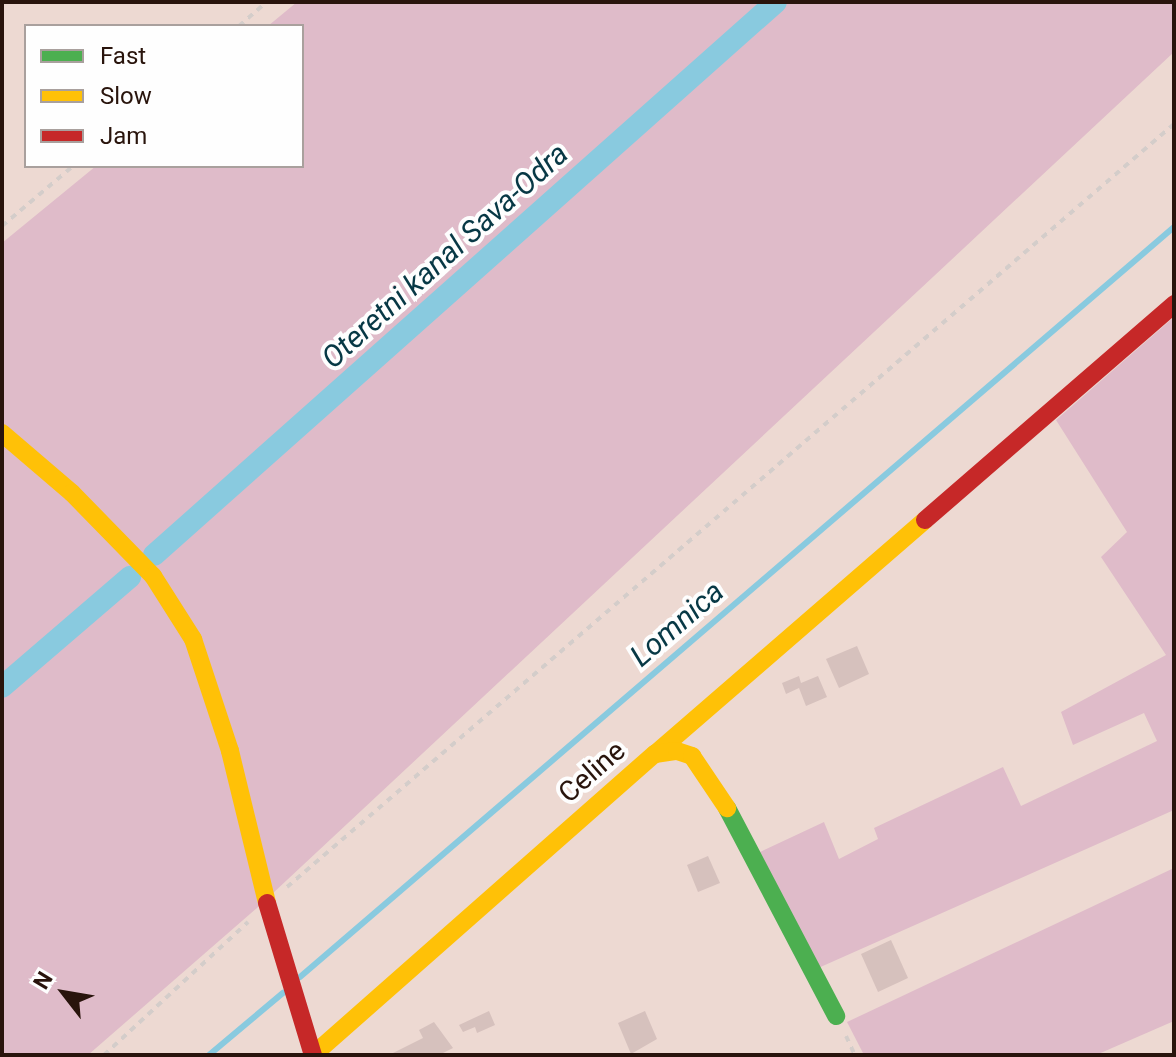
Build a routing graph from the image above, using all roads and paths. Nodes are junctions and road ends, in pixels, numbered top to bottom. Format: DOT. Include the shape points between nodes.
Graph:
graph roads {
  1 [pos="267,2"];
  2 [pos="241,24"];
  3 [pos="1174,124"];
  4 [pos="71,168"];
  5 [pos="2,226"];
  6 [pos="1174,304"];
  7 [pos="2,433"];
  8 [pos="655,754"];
  9 [pos="268,904"];
  10 [pos="836,1016"];
  11 [pos="104,1055"];
  12 [pos="313,1055"];
  1 -- 2 [label="path"];
  3 -- 9 [label="path"];
  4 -- 5 [label="path"];
  6 -- 8 [label="street"];
  7 -- 9 [label="street" via="109,529 181,615 209,678"];
  8 -- 10 [label="street, Celine" via="677,751 692,756 712,779"];
  8 -- 12 [label="street, Celine"];
  9 -- 11 [label="path"];
  9 -- 12 [label="street"];
}
